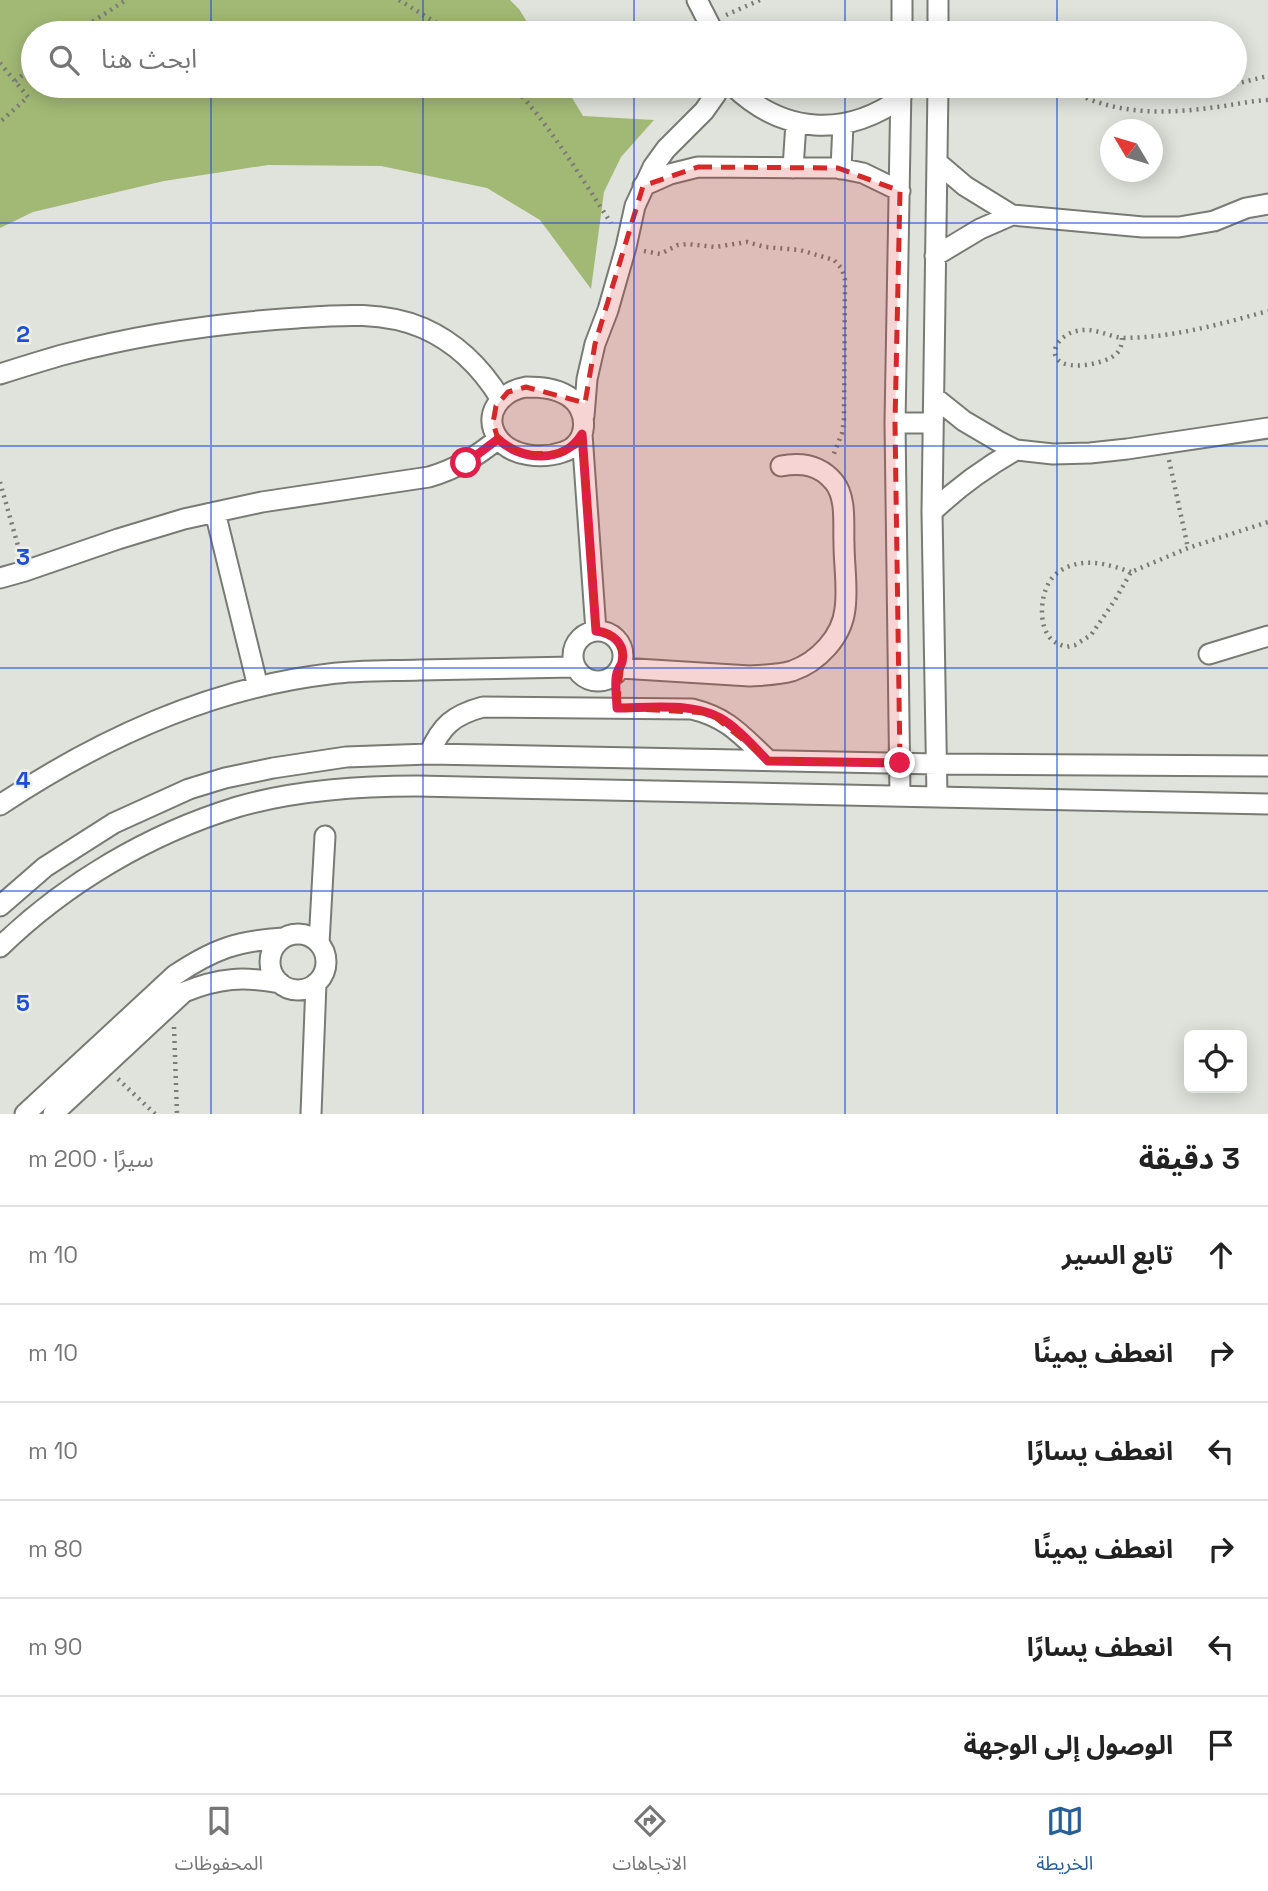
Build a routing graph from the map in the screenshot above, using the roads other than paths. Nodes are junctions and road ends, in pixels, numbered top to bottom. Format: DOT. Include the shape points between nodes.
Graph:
graph roads {
  1 [pos="696,0"];
  2 [pos="902,0"];
  3 [pos="942,3"];
  4 [pos="708,21"];
  5 [pos="902,21"];
  6 [pos="940,21"];
  7 [pos="713,98"];
  8 [pos="747,98"];
  9 [pos="894,98"];
  10 [pos="901,98"];
  11 [pos="938,98"];
  12 [pos="796,123"];
  13 [pos="843,124"];
  14 [pos="938,163"];
  15 [pos="793,168"];
  16 [pos="841,169"];
  17 [pos="643,186"];
  18 [pos="900,191"];
  19 [pos="1268,204"];
  20 [pos="1012,215"];
  21 [pos="935,256"];
  22 [pos="0,374"];
  23 [pos="934,397"];
  24 [pos="500,398"];
  25 [pos="895,423"];
  26 [pos="933,423"];
  27 [pos="583,425"];
  28 [pos="1268,428"];
  29 [pos="498,439"];
  30 [pos="1016,450"];
  31 [pos="781,466"];
  32 [pos="215,512"];
  33 [pos="932,512"];
  34 [pos="0,578"];
  35 [pos="596,631"];
  36 [pos="1268,636"];
  37 [pos="1209,654"];
  38 [pos="618,670"];
  39 [pos="578,671"];
  40 [pos="258,687"];
  41 [pos="579,707"];
  42 [pos="617,708"];
  43 [pos="429,754"];
  44 [pos="768,761"];
  45 [pos="900,763"];
  46 [pos="937,764"];
  47 [pos="1268,766"];
  48 [pos="900,796"];
  49 [pos="937,797"];
  50 [pos="1268,804"];
  51 [pos="0,805"];
  52 [pos="325,836"];
  53 [pos="0,906"];
  54 [pos="283,937"];
  55 [pos="2,942"];
  56 [pos="319,943"];
  57 [pos="316,983"];
  58 [pos="280,984"];
  59 [pos="178,990"];
  60 [pos="80,1075"];
  61 [pos="25,1114"];
  62 [pos="53,1114"];
  63 [pos="311,1114"];
  1 -- 4 [label="street"];
  2 -- 5 [label="street"];
  3 -- 6 [label="street"];
  7 -- 17 [label="street" via="666,149"];
  8 -- 12 [label="street" via="768,113"];
  9 -- 13 [label="street" via="874,115"];
  10 -- 18 [label="street"];
  11 -- 14 [label="street"];
  12 -- 13 [label="street"];
  12 -- 15 [label="street"];
  13 -- 16 [label="street"];
  14 -- 20 [label="street"];
  14 -- 21 [label="street"];
  15 -- 16 [label="street"];
  15 -- 17 [label="street" via="698,167"];
  16 -- 18 [label="street" via="863,173"];
  17 -- 27 [label="street" via="595,344"];
  18 -- 25 [label="street"];
  19 -- 20 [label="street" via="1179,227"];
  20 -- 21 [label="street"];
  21 -- 23 [label="street"];
  22 -- 24 [label="street" via="65,354 194,328 360,315 405,322 438,336 467,356"];
  23 -- 26 [label="street"];
  23 -- 30 [label="street" via="964,421"];
  24 -- 27 [label="street" via="516,388 547,388 574,401"];
  24 -- 29 [label="street" via="493,414"];
  25 -- 26 [label="street"];
  25 -- 45 [label="street"];
  26 -- 33 [label="street"];
  27 -- 29 [label="street" via="571,448 563,453 523,454"];
  27 -- 35 [label="street"];
  28 -- 30 [label="street" via="1090,453"];
  29 -- 32 [label="street" via="466,463 429,477"];
  30 -- 33 [label="street"];
  31 -- 38 [label="street" via="795,463 822,471 836,484 843,501 846,610 827,648 791,671 769,675"];
  32 -- 34 [label="street"];
  32 -- 40 [label="street"];
  33 -- 46 [label="street"];
  35 -- 38 [label="street" via="611,635 621,646"];
  35 -- 39 [label="street" via="576,643 573,651"];
  36 -- 37 [label="street"];
  38 -- 39 [label="street" via="600,682 586,679"];
  38 -- 42 [label="street"];
  39 -- 40 [label="street" via="330,674"];
  39 -- 41 [label="street"];
  40 -- 51 [label="street" via="141,727"];
  41 -- 42 [label="street"];
  41 -- 43 [label="street" via="483,707 465,712 449,722"];
  42 -- 44 [label="street" via="710,713 727,722"];
  43 -- 44 [label="street"];
  43 -- 53 [label="street" via="346,757 273,768 189,789 114,822 45,867"];
  44 -- 45 [label="street"];
  45 -- 46 [label="street"];
  45 -- 48 [label="street"];
  46 -- 47 [label="street"];
  46 -- 49 [label="street"];
  48 -- 49 [label="street"];
  48 -- 55 [label="street" via="417,786 327,790 239,807 155,840 76,884"];
  49 -- 50 [label="street"];
  52 -- 56 [label="street"];
  54 -- 56 [label="street" via="302,934"];
  54 -- 58 [label="street" via="275,945 270,965"];
  54 -- 59 [label="street" via="224,947 200,958"];
  56 -- 57 [label="street" via="326,959"];
  57 -- 58 [label="street" via="298,989"];
  57 -- 63 [label="street"];
  58 -- 59 [label="street" via="232,978"];
  59 -- 60 [label="street"];
  59 -- 60 [label="street" via="104,1066"];
  60 -- 61 [label="street"];
  60 -- 62 [label="street"];
}
